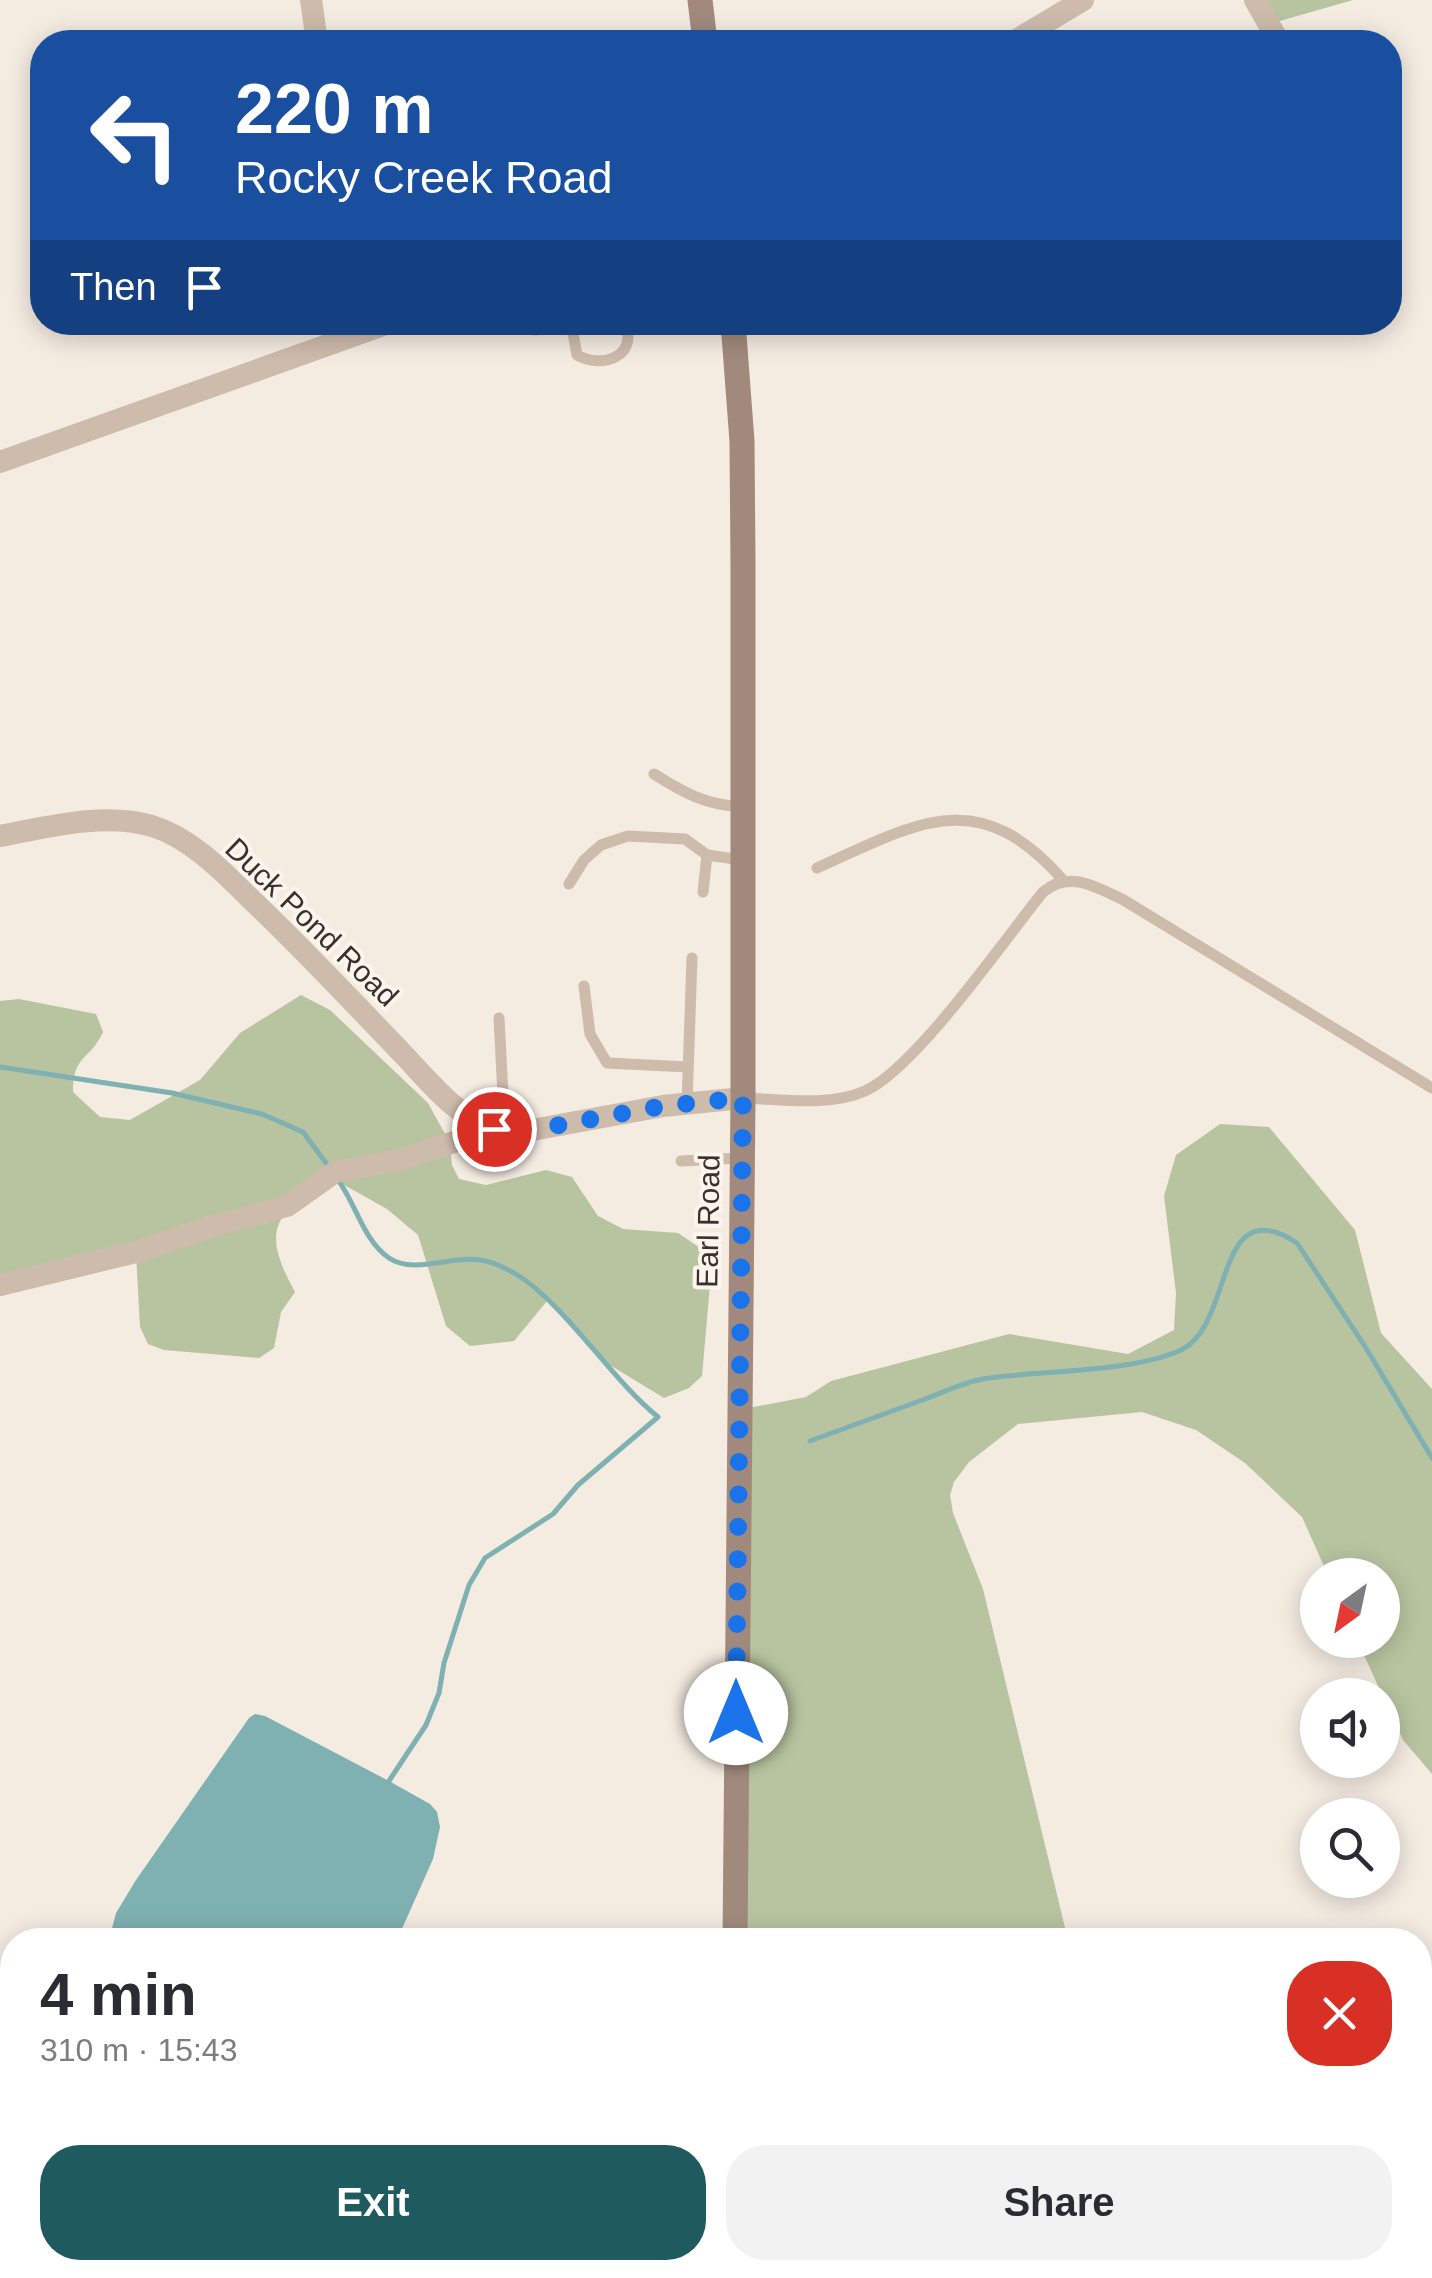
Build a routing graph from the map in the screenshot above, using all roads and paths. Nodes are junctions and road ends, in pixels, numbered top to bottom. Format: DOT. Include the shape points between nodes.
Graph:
graph roads {
  1 [pos="311,0"];
  2 [pos="700,0"];
  3 [pos="1083,0"];
  4 [pos="1255,0"];
  5 [pos="315,30"];
  6 [pos="704,30"];
  7 [pos="1033,30"];
  8 [pos="1272,30"];
  9 [pos="338,335"];
  10 [pos="573,335"];
  11 [pos="627,335"];
  12 [pos="734,335"];
  13 [pos="0,462"];
  14 [pos="654,774"];
  15 [pos="742,807"];
  16 [pos="0,836"];
  17 [pos="707,856"];
  18 [pos="742,860"];
  19 [pos="817,868"];
  20 [pos="1064,880"];
  21 [pos="570,884"];
  22 [pos="703,892"];
  23 [pos="692,958"];
  24 [pos="584,986"];
  25 [pos="499,1018"];
  26 [pos="688,1067"];
  27 [pos="1432,1088"];
  28 [pos="743,1098"];
  29 [pos="687,1104"];
  30 [pos="501,1129"];
  31 [pos="742,1158"];
  32 [pos="681,1162"];
  33 [pos="0,1285"];
  34 [pos="735,1928"];
  1 -- 5 [label="street"];
  2 -- 6 [label="main road"];
  3 -- 7 [label="street"];
  4 -- 8 [label="street"];
  9 -- 13 [label="street"];
  10 -- 11 [label="lane" via="577,355 596,364 622,352"];
  12 -- 15 [label="main road, Earl Road" via="742,441"];
  14 -- 15 [label="lane" via="692,798"];
  15 -- 18 [label="main road, Earl Road"];
  16 -- 30 [label="street, Duck Pond Road" via="115,821 154,826 181,839 302,947 461,1113"];
  17 -- 18 [label="lane"];
  17 -- 21 [label="lane" via="685,839 628,836 601,845"];
  17 -- 22 [label="lane"];
  18 -- 28 [label="main road, Earl Road"];
  19 -- 20 [label="lane" via="913,827 959,819 1011,833"];
  20 -- 27 [label="lane" via="1122,899"];
  20 -- 28 [label="lane" via="1043,892 927,1036 865,1091 836,1098"];
  23 -- 26 [label="lane"];
  24 -- 26 [label="lane" via="590,1034 607,1062"];
  25 -- 30 [label="lane"];
  26 -- 29 [label="lane"];
  28 -- 29 [label="street"];
  28 -- 31 [label="main road, Earl Road"];
  29 -- 30 [label="street" via="532,1130"];
  30 -- 33 [label="street" via="335,1172 287,1206"];
  31 -- 32 [label="lane"];
  31 -- 34 [label="main road, Earl Road"];
}
